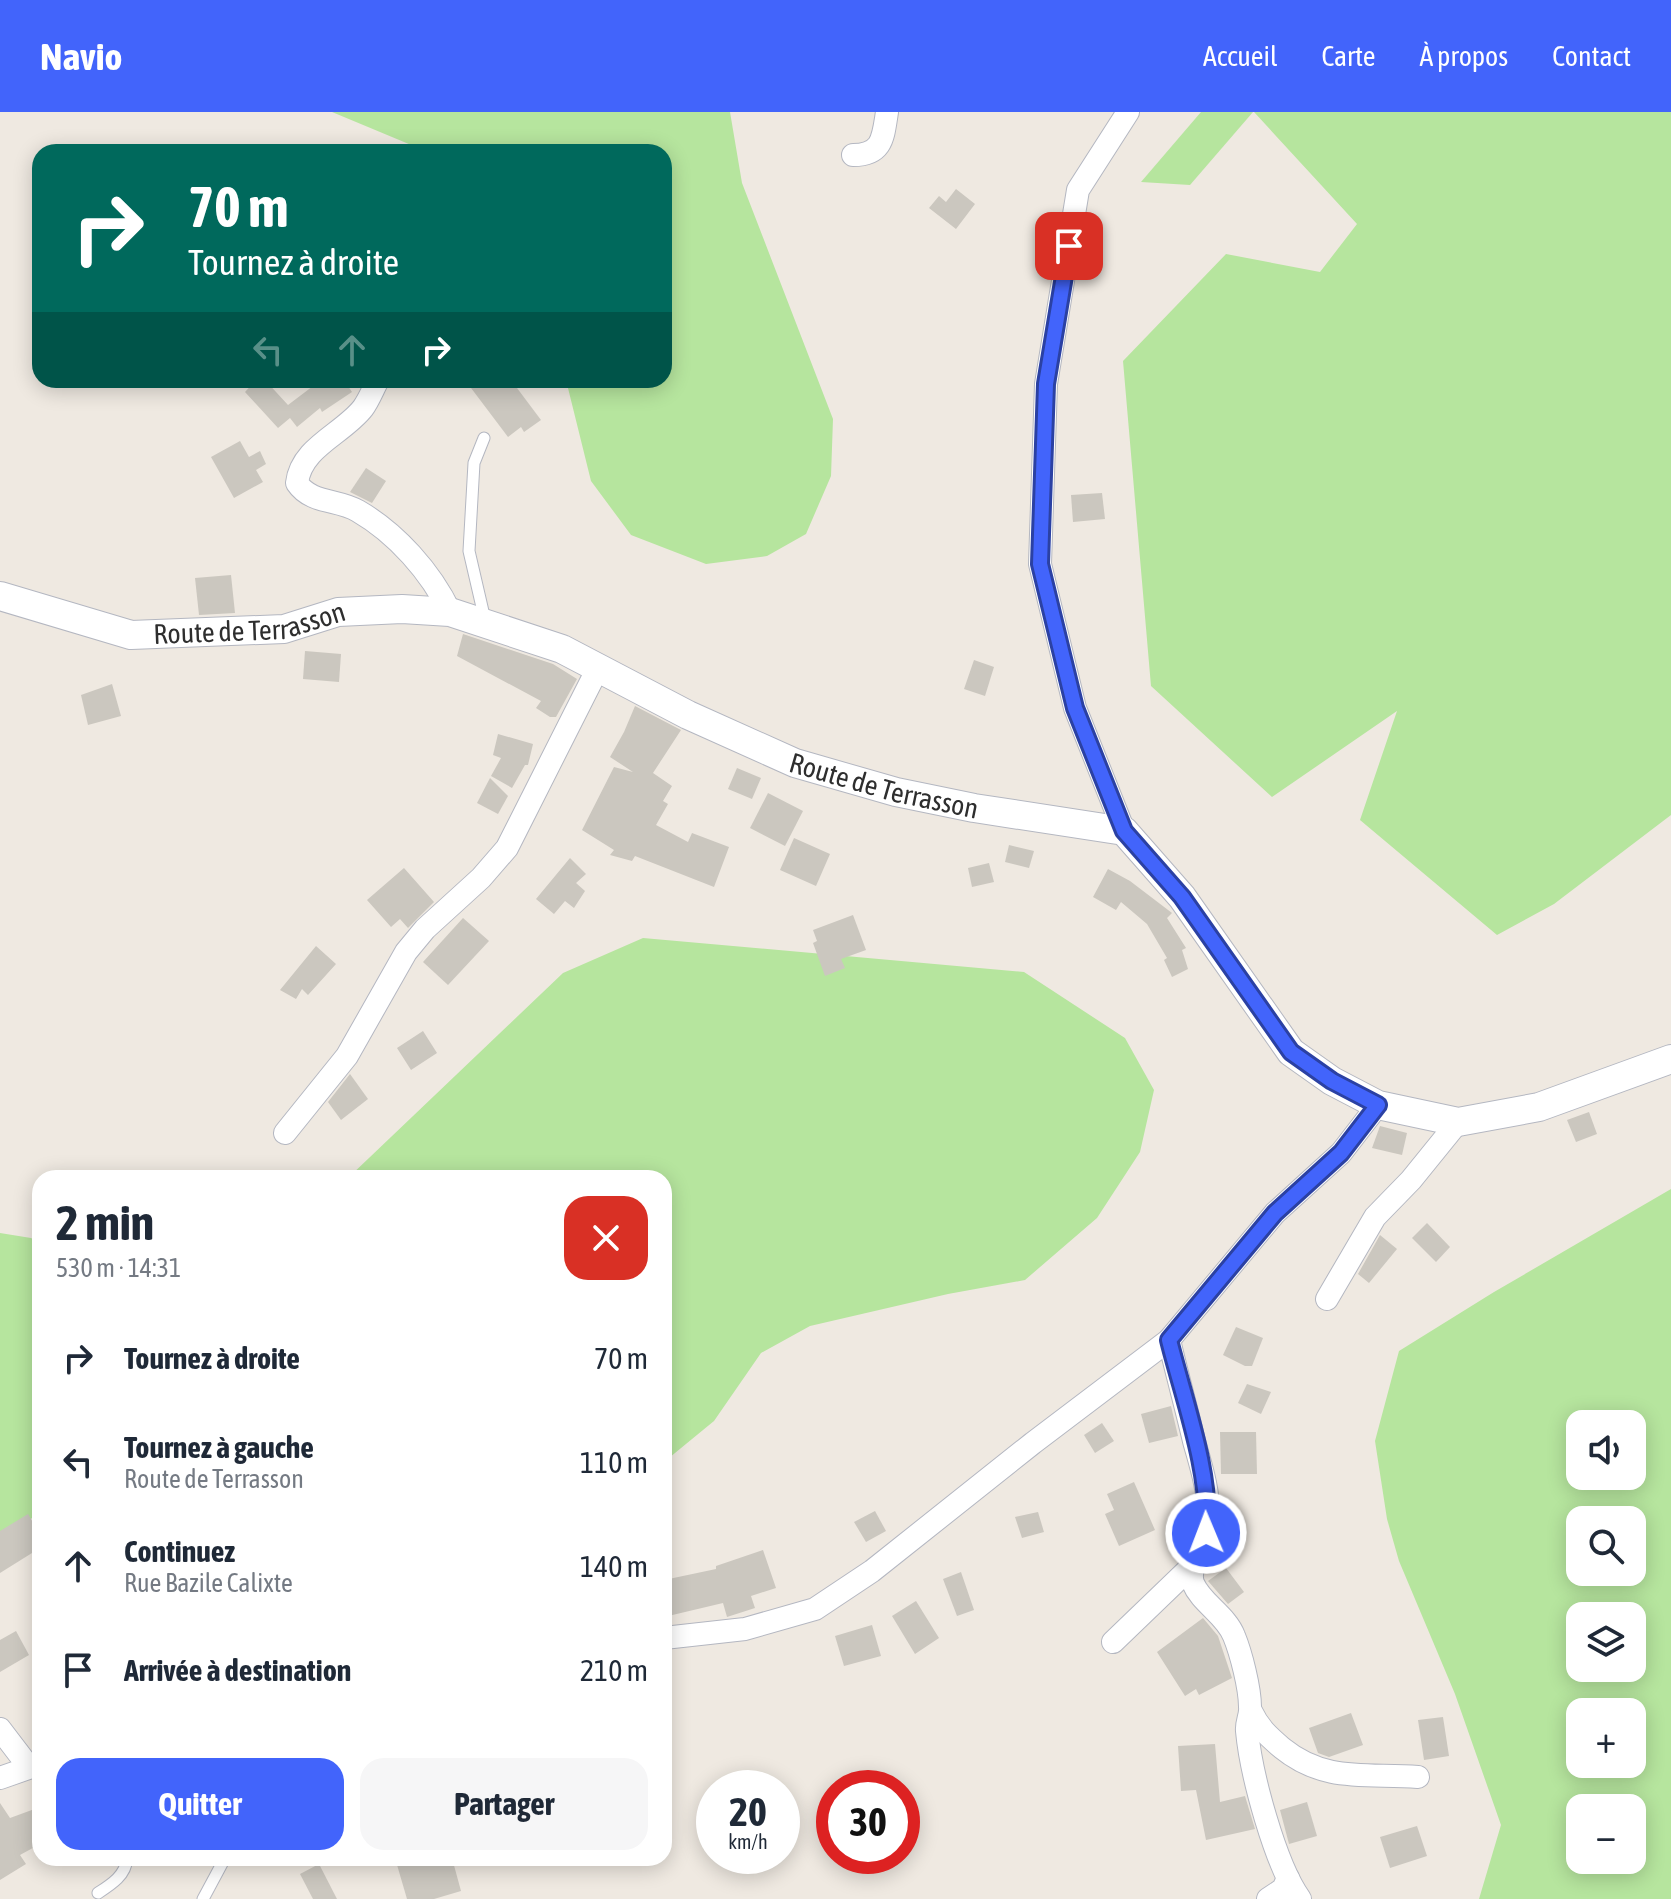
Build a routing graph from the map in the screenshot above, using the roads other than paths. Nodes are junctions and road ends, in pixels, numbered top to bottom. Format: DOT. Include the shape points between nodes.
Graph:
graph roads {
  1 [pos="887,112"];
  2 [pos="1128,112"];
  3 [pos="853,155"];
  4 [pos="374,388"];
  5 [pos="484,438"];
  6 [pos="0,596"];
  7 [pos="450,612"];
  8 [pos="485,621"];
  9 [pos="598,668"];
  10 [pos="1124,831"];
  11 [pos="1671,1059"];
  12 [pos="1378,1105"];
  13 [pos="1458,1122"];
  14 [pos="285,1133"];
  15 [pos="1327,1299"];
  16 [pos="1169,1340"];
  17 [pos="1192,1566"];
  18 [pos="672,1637"];
  19 [pos="1113,1642"];
  20 [pos="1251,1711"];
  21 [pos="0,1729"];
  22 [pos="32,1763"];
  23 [pos="32,1767"];
  24 [pos="1418,1777"];
  25 [pos="0,1778"];
  26 [pos="126,1866"];
  27 [pos="221,1866"];
  28 [pos="1288,1878"];
  29 [pos="98,1893"];
  30 [pos="203,1899"];
  31 [pos="1268,1899"];
  32 [pos="1300,1899"];
  1 -- 3 [label="street" via="875,150"];
  2 -- 10 [label="street" via="1078,190 1046,384 1040,564 1075,708"];
  4 -- 7 [label="street" via="363,409 306,460 297,483 310,496 354,509 376,523 439,588"];
  5 -- 8 [label="lane" via="474,463 469,551"];
  6 -- 7 [label="street, Route de Terrasson" via="131,635 284,629 338,612"];
  7 -- 8 [label="street, Route de Terrasson"];
  8 -- 9 [label="street, Route de Terrasson"];
  9 -- 10 [label="street, Route de Terrasson" via="795,763 974,808"];
  9 -- 14 [label="street" via="507,848 406,952 347,1056"];
  10 -- 12 [label="street" via="1182,897 1291,1052"];
  11 -- 13 [label="street" via="1539,1107"];
  12 -- 13 [label="street"];
  12 -- 16 [label="street" via="1341,1153 1275,1213"];
  13 -- 15 [label="street" via="1375,1217"];
  16 -- 17 [label="street" via="1209,1510"];
  16 -- 18 [label="street" via="872,1571 815,1609 745,1629"];
  17 -- 19 [label="street"];
  17 -- 20 [label="street" via="1193,1583 1235,1637"];
  20 -- 24 [label="street" via="1265,1735 1312,1768"];
  20 -- 28 [label="street" via="1247,1726 1252,1765"];
  21 -- 22 [label="street"];
  23 -- 25 [label="street"];
  26 -- 29 [label="lane"];
  27 -- 30 [label="lane"];
  28 -- 31 [label="street"];
  28 -- 32 [label="street"];
}
